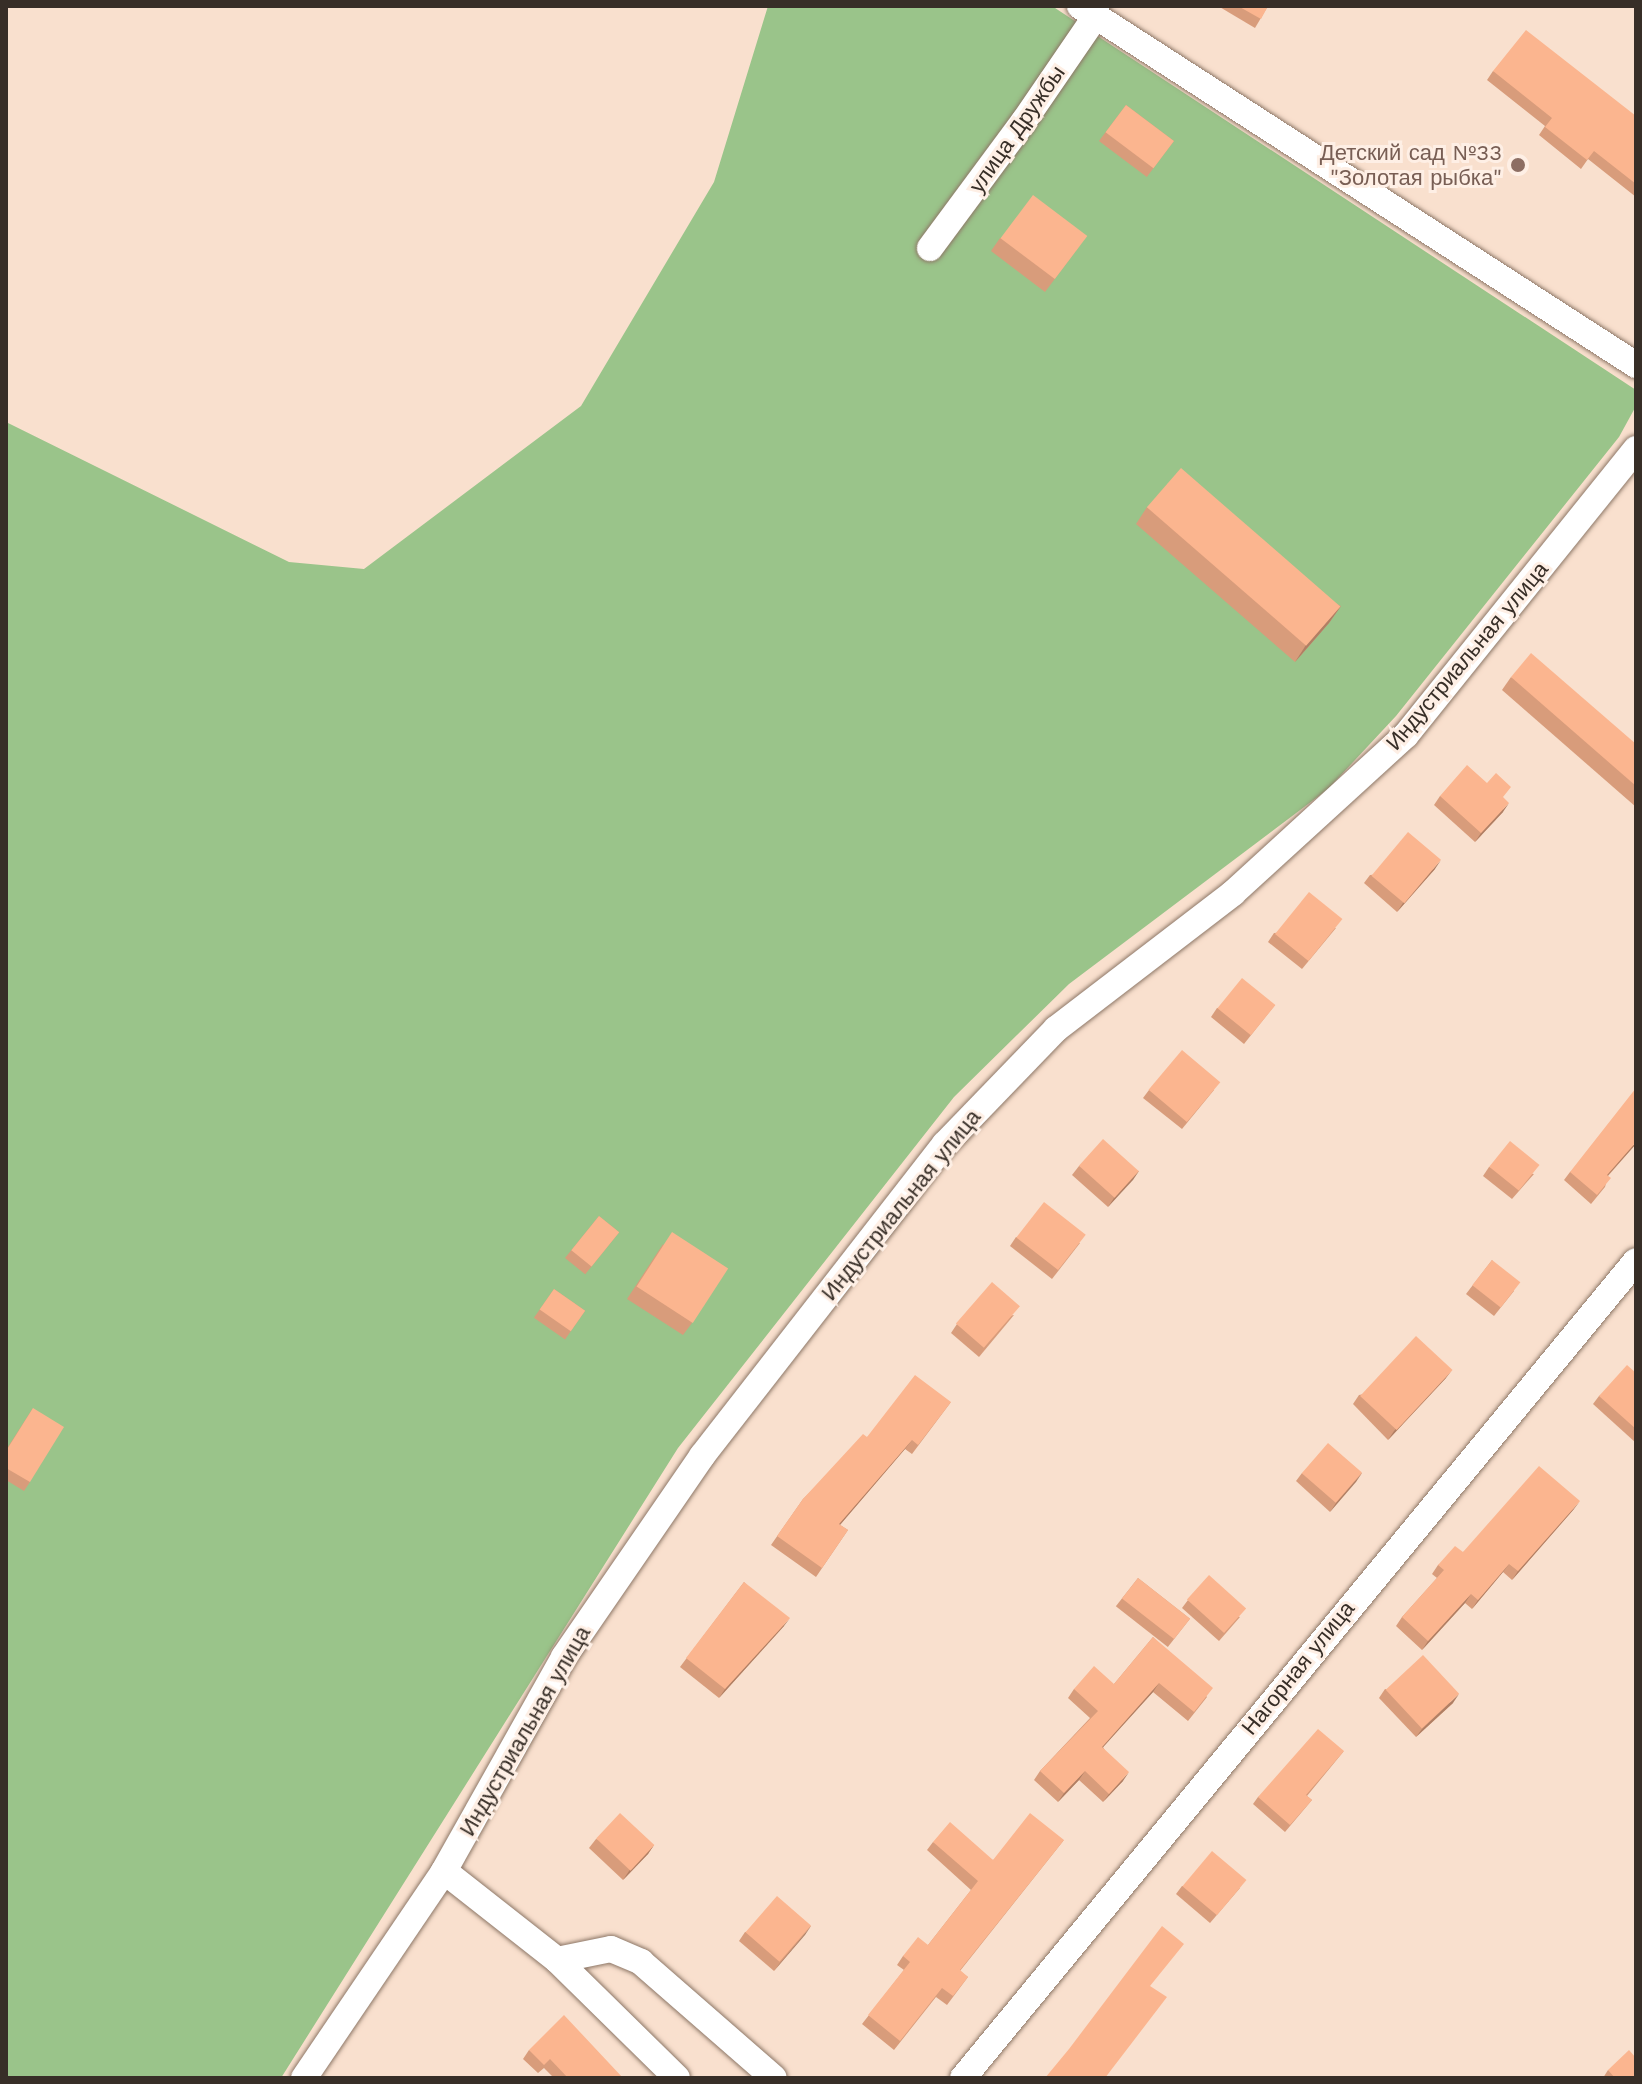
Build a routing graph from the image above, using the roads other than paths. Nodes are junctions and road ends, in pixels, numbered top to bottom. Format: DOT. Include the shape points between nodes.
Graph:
graph roads {
  1 [pos="1091,9"];
  2 [pos="930,248"];
  3 [pos="1636,365"];
  4 [pos="1636,449"];
  5 [pos="1636,1261"];
  6 [pos="444,1871"];
  7 [pos="557,1960"];
  8 [pos="304,2078"];
  9 [pos="677,2078"];
  10 [pos="774,2078"];
  11 [pos="963,2078"];
  1 -- 2 [label="street, улица Дружбы"];
  1 -- 3 [label="street"];
  4 -- 6 [label="street, Индустриальная улица" via="1406,735 1233,893 1056,1029 945,1144 702,1456 564,1657"];
  5 -- 11 [label="street, Нагорная улица"];
  6 -- 7 [label="street"];
  6 -- 8 [label="street, Индустриальная улица"];
  7 -- 9 [label="street"];
  7 -- 10 [label="street" via="611,1949 641,1962"];
}
